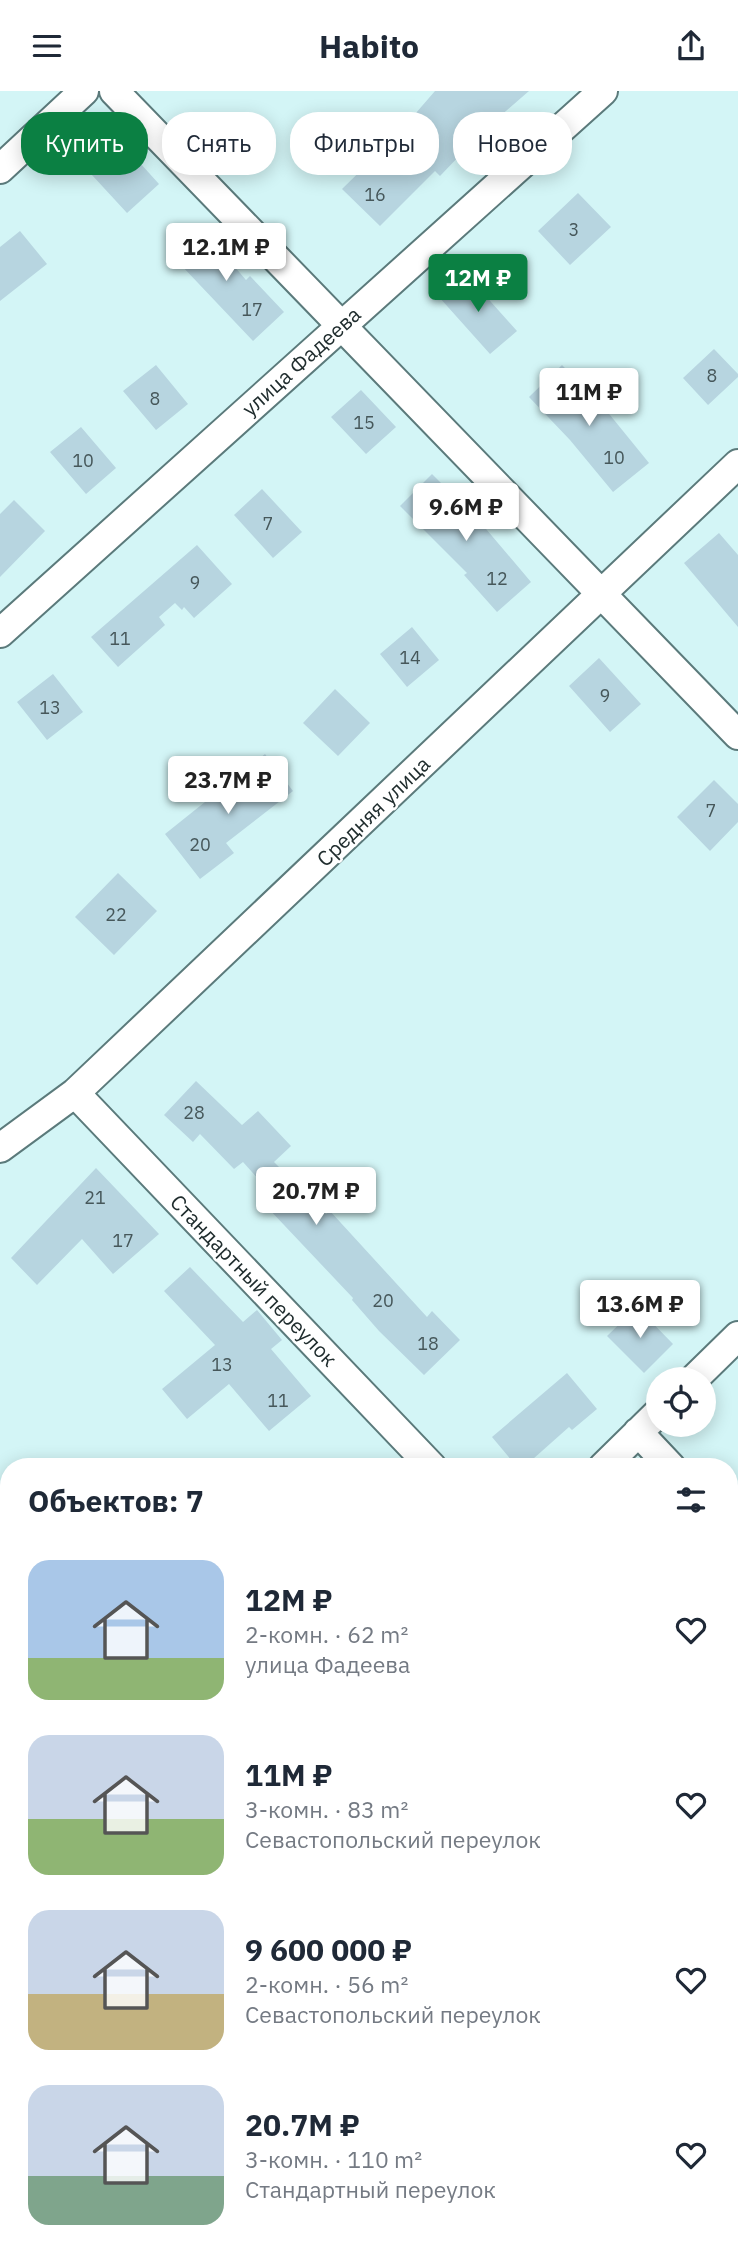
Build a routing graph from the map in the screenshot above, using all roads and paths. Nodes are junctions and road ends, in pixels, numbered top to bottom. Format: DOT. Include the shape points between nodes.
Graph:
graph roads {
  1 [pos="84,91"];
  2 [pos="114,91"];
  3 [pos="603,91"];
  4 [pos="0,169"];
  5 [pos="341,325"];
  6 [pos="738,464"];
  7 [pos="601,594"];
  8 [pos="0,633"];
  9 [pos="738,735"];
  10 [pos="75,1093"];
  11 [pos="0,1148"];
  12 [pos="738,1336"];
  13 [pos="706,1367"];
  14 [pos="646,1425"];
  15 [pos="655,1437"];
  16 [pos="423,1458"];
  17 [pos="612,1458"];
  18 [pos="666,1458"];
  1 -- 4 [label="street"];
  2 -- 5 [label="street"];
  3 -- 5 [label="street, улица Фадеева"];
  5 -- 7 [label="street"];
  5 -- 8 [label="street, улица Фадеева"];
  6 -- 7 [label="street, Средняя улица"];
  7 -- 9 [label="street"];
  7 -- 10 [label="street, Средняя улица"];
  10 -- 11 [label="street, Средняя улица"];
  10 -- 16 [label="street, Стандартный переулок"];
  12 -- 13 [label="street"];
  14 -- 17 [label="street"];
  15 -- 18 [label="street"];
}
